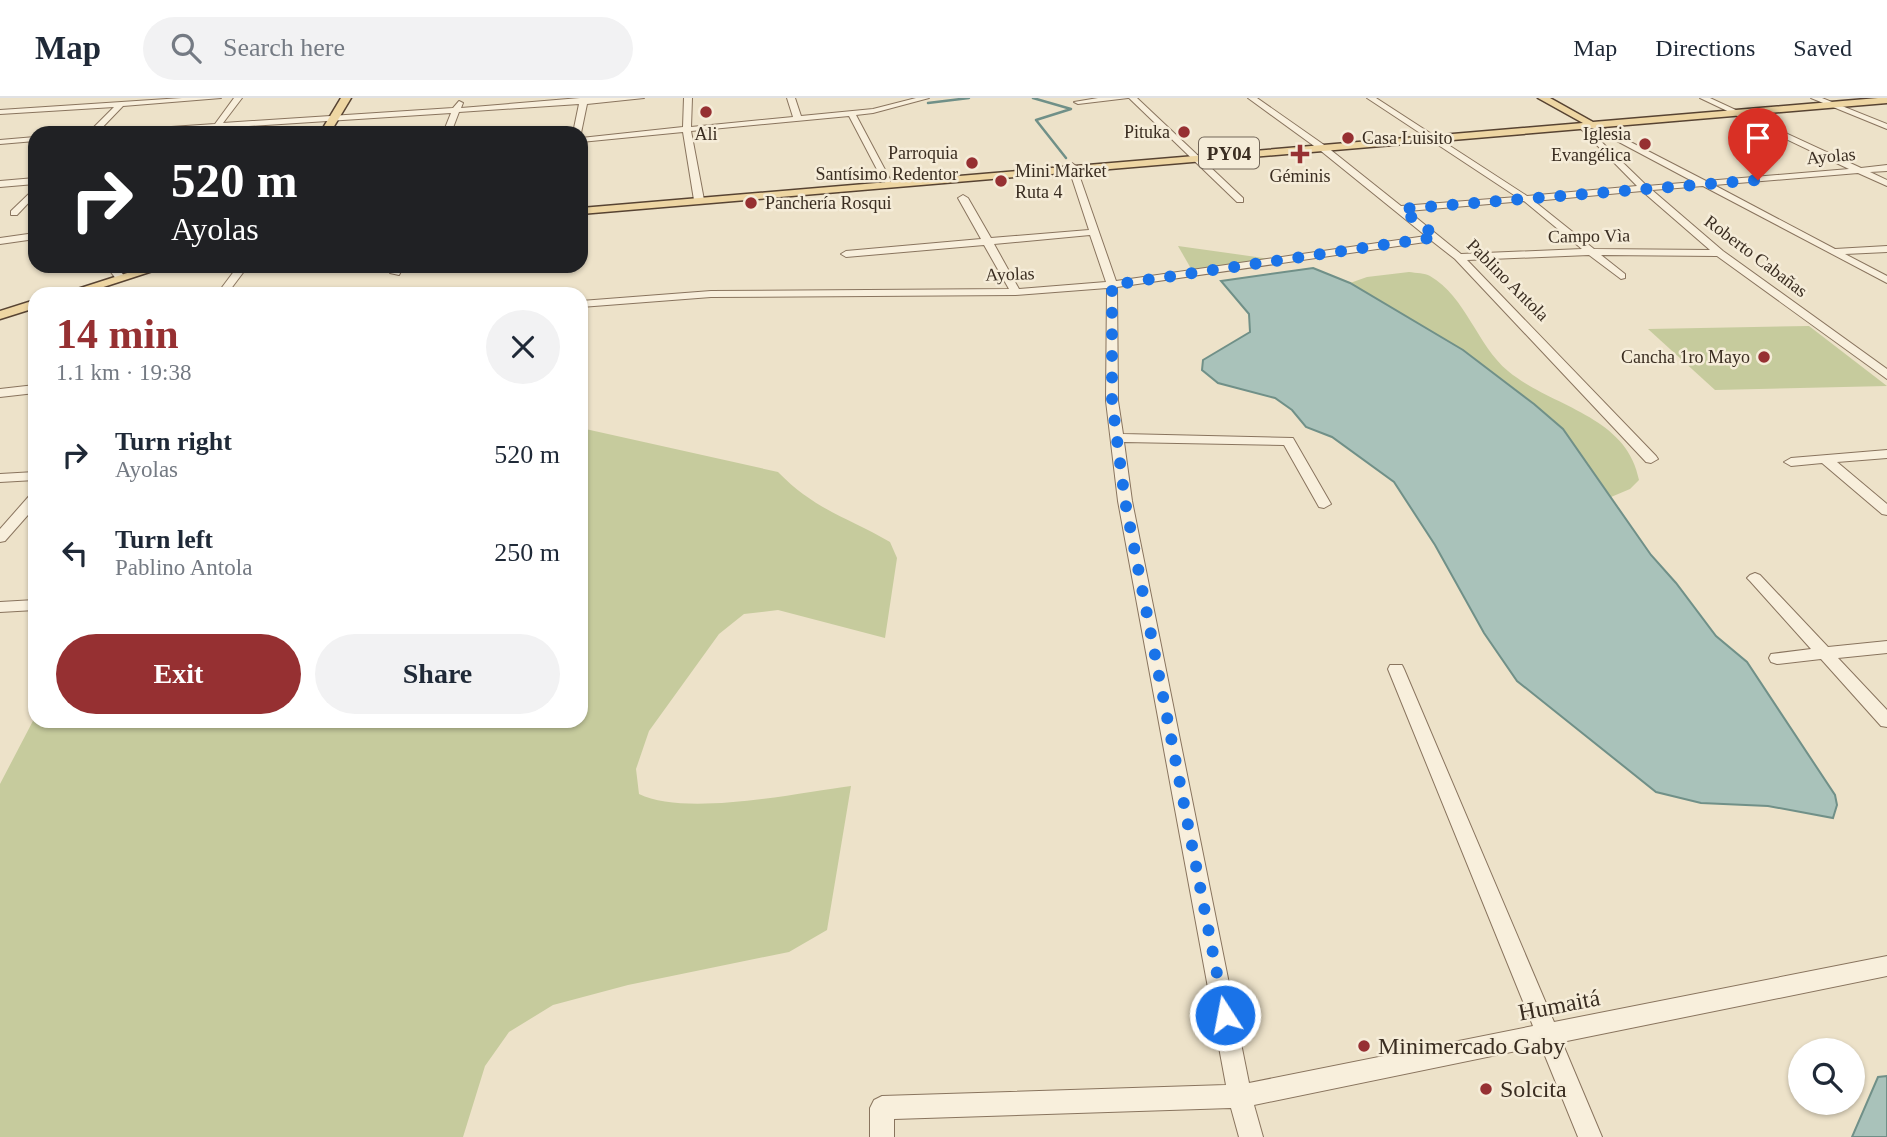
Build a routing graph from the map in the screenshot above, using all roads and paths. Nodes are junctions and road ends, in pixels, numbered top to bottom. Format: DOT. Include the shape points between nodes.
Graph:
graph roads {
  1 [pos="217,98"];
  2 [pos="238,98"];
  3 [pos="346,98"];
  4 [pos="461,98"];
  5 [pos="640,98"];
  6 [pos="688,98"];
  7 [pos="791,98"];
  8 [pos="925,98"];
  9 [pos="1124,98"];
  10 [pos="1133,98"];
  11 [pos="1252,98"];
  12 [pos="1371,98"];
  13 [pos="1543,98"];
  14 [pos="1704,98"];
  15 [pos="1878,98"];
  16 [pos="915,99"];
  17 [pos="583,100"];
  18 [pos="1887,100"];
  19 [pos="123,101"];
  20 [pos="1823,101"];
  21 [pos="25,102"];
  22 [pos="1078,102"];
  23 [pos="457,109"];
  24 [pos="1734,111"];
  25 [pos="2,114"];
  26 [pos="852,114"];
  27 [pos="334,117"];
  28 [pos="798,119"];
  29 [pos="1589,124"];
  30 [pos="99,126"];
  31 [pos="216,126"];
  32 [pos="244,126"];
  33 [pos="330,126"];
  34 [pos="450,126"];
  35 [pos="578,126"];
  36 [pos="1887,127"];
  37 [pos="687,132"];
  38 [pos="1432,137"];
  39 [pos="588,139"];
  40 [pos="28,140"];
  41 [pos="0,142"];
  42 [pos="1321,147"];
  43 [pos="1197,158"];
  44 [pos="1073,168"];
  45 [pos="1887,168"];
  46 [pos="1863,171"];
  47 [pos="887,181"];
  48 [pos="28,182"];
  49 [pos="1887,183"];
  50 [pos="0,184"];
  51 [pos="1705,184"];
  52 [pos="1644,188"];
  53 [pos="28,198"];
  54 [pos="699,198"];
  55 [pos="963,198"];
  56 [pos="1525,198"];
  57 [pos="1240,201"];
  58 [pos="588,208"];
  59 [pos="1401,209"];
  60 [pos="14,213"];
  61 [pos="1095,232"];
  62 [pos="28,237"];
  63 [pos="1437,237"];
  64 [pos="0,240"];
  65 [pos="988,241"];
  66 [pos="1887,249"];
  67 [pos="1836,251"];
  68 [pos="1592,253"];
  69 [pos="1720,253"];
  70 [pos="846,254"];
  71 [pos="1459,257"];
  72 [pos="117,273"];
  73 [pos="138,273"];
  74 [pos="1621,276"];
  75 [pos="121,278"];
  76 [pos="1887,280"];
  77 [pos="1112,285"];
  78 [pos="91,287"];
  79 [pos="1016,292"];
  80 [pos="588,304"];
  81 [pos="28,306"];
  82 [pos="0,315"];
  83 [pos="1887,375"];
  84 [pos="28,390"];
  85 [pos="0,393"];
  86 [pos="1117,438"];
  87 [pos="1887,454"];
  88 [pos="1651,458"];
  89 [pos="1825,459"];
  90 [pos="1791,463"];
  91 [pos="28,476"];
  92 [pos="0,478"];
  93 [pos="1324,504"];
  94 [pos="28,506"];
  95 [pos="1887,511"];
  96 [pos="0,538"];
  97 [pos="1755,578"];
  98 [pos="28,605"];
  99 [pos="0,607"];
  100 [pos="1887,647"];
  101 [pos="1824,653"];
  102 [pos="1777,657"];
  103 [pos="1396,669"];
  104 [pos="1887,721"];
  105 [pos="1887,966"];
  106 [pos="1546,1035"];
  107 [pos="1240,1096"];
  108 [pos="882,1137"];
  109 [pos="1251,1137"];
  110 [pos="1590,1137"];
  1 -- 19 [label="street"];
  2 -- 31 [label="street"];
  3 -- 27 [label="main road"];
  4 -- 23 [label="street"];
  5 -- 17 [label="street"];
  6 -- 37 [label="street"];
  7 -- 28 [label="street"];
  8 -- 16 [label="street"];
  9 -- 22 [label="street"];
  10 -- 43 [label="street"];
  11 -- 42 [label="street, Pablino Antola"];
  12 -- 38 [label="street"];
  13 -- 29 [label="main road, Roberto Cabañas"];
  14 -- 24 [label="street"];
  15 -- 20 [label="main road, PY04"];
  16 -- 26 [label="street"];
  17 -- 23 [label="street"];
  17 -- 35 [label="street"];
  18 -- 20 [label="main road, PY04"];
  19 -- 25 [label="street"];
  19 -- 30 [label="street"];
  20 -- 24 [label="main road, PY04"];
  20 -- 36 [label="street"];
  21 -- 25 [label="street"];
  23 -- 27 [label="street"];
  23 -- 34 [label="street"];
  24 -- 29 [label="main road, PY04"];
  24 -- 46 [label="street"];
  26 -- 28 [label="street"];
  26 -- 47 [label="street"];
  27 -- 32 [label="street"];
  27 -- 33 [label="main road"];
  28 -- 37 [label="street"];
  29 -- 38 [label="main road, PY04"];
  29 -- 51 [label="street"];
  29 -- 52 [label="street, Roberto Cabañas"];
  37 -- 39 [label="street"];
  37 -- 54 [label="street"];
  38 -- 42 [label="main road, PY04"];
  38 -- 56 [label="street"];
  40 -- 41 [label="street"];
  42 -- 43 [label="main road, PY04"];
  42 -- 59 [label="street, Pablino Antola"];
  43 -- 44 [label="main road, PY04"];
  43 -- 57 [label="street"];
  44 -- 47 [label="main road, PY04"];
  44 -- 54 [label="main road, PY04"];
  44 -- 61 [label="street"];
  45 -- 46 [label="street, Ayolas"];
  46 -- 49 [label="street"];
  46 -- 51 [label="street, Ayolas"];
  47 -- 54 [label="main road, PY04"];
  48 -- 50 [label="street"];
  51 -- 52 [label="street, Ayolas"];
  51 -- 67 [label="street"];
  52 -- 56 [label="street, Ayolas"];
  52 -- 69 [label="street, Roberto Cabañas"];
  53 -- 60 [label="street"];
  54 -- 58 [label="main road, PY04"];
  55 -- 65 [label="street"];
  56 -- 59 [label="street, Ayolas"];
  56 -- 68 [label="street"];
  59 -- 63 [label="street, Pablino Antola"];
  61 -- 65 [label="street"];
  61 -- 77 [label="street"];
  62 -- 64 [label="street"];
  63 -- 71 [label="street, Pablino Antola"];
  63 -- 77 [label="street, Ayolas"];
  65 -- 70 [label="street"];
  65 -- 79 [label="street"];
  66 -- 67 [label="street"];
  67 -- 76 [label="street"];
  68 -- 69 [label="street, Campo Vìa"];
  68 -- 71 [label="street, Campo Vìa"];
  68 -- 74 [label="street"];
  69 -- 83 [label="street, Roberto Cabañas"];
  71 -- 88 [label="street, Pablino Antola"];
  72 -- 75 [label="street"];
  73 -- 75 [label="main road"];
  75 -- 78 [label="main road"];
  77 -- 79 [label="street, Ayolas"];
  77 -- 86 [label="street" via="1112,401"];
  79 -- 80 [label="street, Ayolas" via="711,295"];
  81 -- 82 [label="main road"];
  84 -- 85 [label="street"];
  86 -- 93 [label="street" via="1288,441"];
  86 -- 107 [label="street" via="1125,501"];
  87 -- 89 [label="street"];
  89 -- 90 [label="street"];
  89 -- 95 [label="street"];
  91 -- 92 [label="street"];
  94 -- 96 [label="street"];
  97 -- 101 [label="street"];
  98 -- 99 [label="street"];
  100 -- 101 [label="street"];
  101 -- 102 [label="street"];
  101 -- 104 [label="street"];
  103 -- 106 [label="street"];
  105 -- 106 [label="street, Humaitá"];
  106 -- 107 [label="street, Humaitá"];
  106 -- 110 [label="street"];
  107 -- 108 [label="street, Humaitá" via="882,1108"];
  107 -- 109 [label="street"];
}
